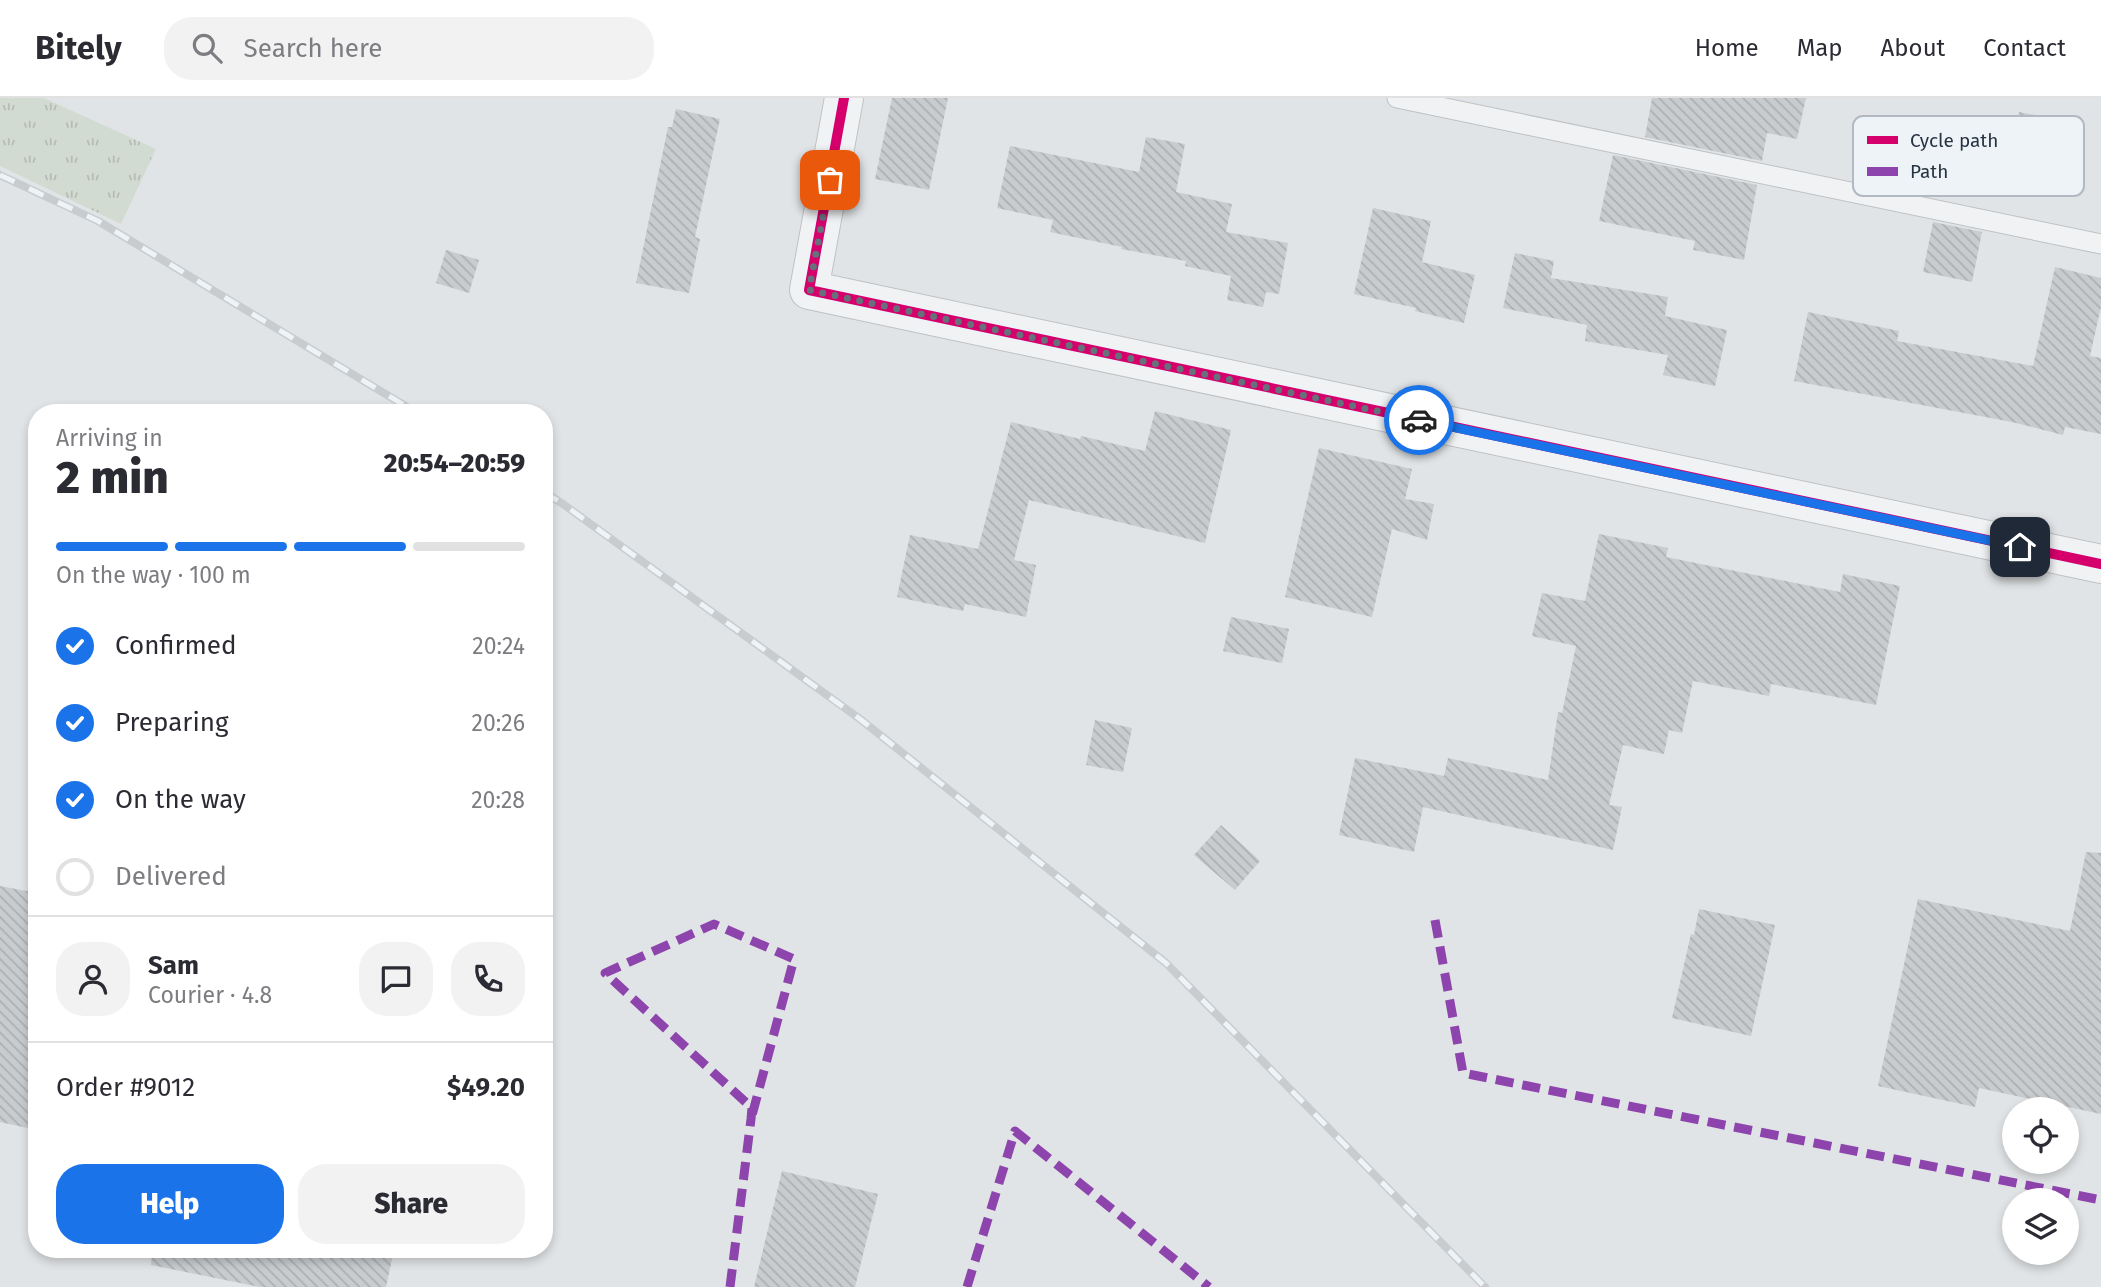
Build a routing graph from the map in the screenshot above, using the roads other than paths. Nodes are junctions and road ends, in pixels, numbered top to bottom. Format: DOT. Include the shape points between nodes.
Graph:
graph roads {
  1 [pos="844,98"];
  2 [pos="1397,98"];
  3 [pos="1853,193"];
  4 [pos="1870,196"];
  5 [pos="2101,244"];
  6 [pos="2101,564"];
  1 -- 6 [label="street" via="809,290"];
  2 -- 3 [label="lane"];
  4 -- 5 [label="lane"];
}
